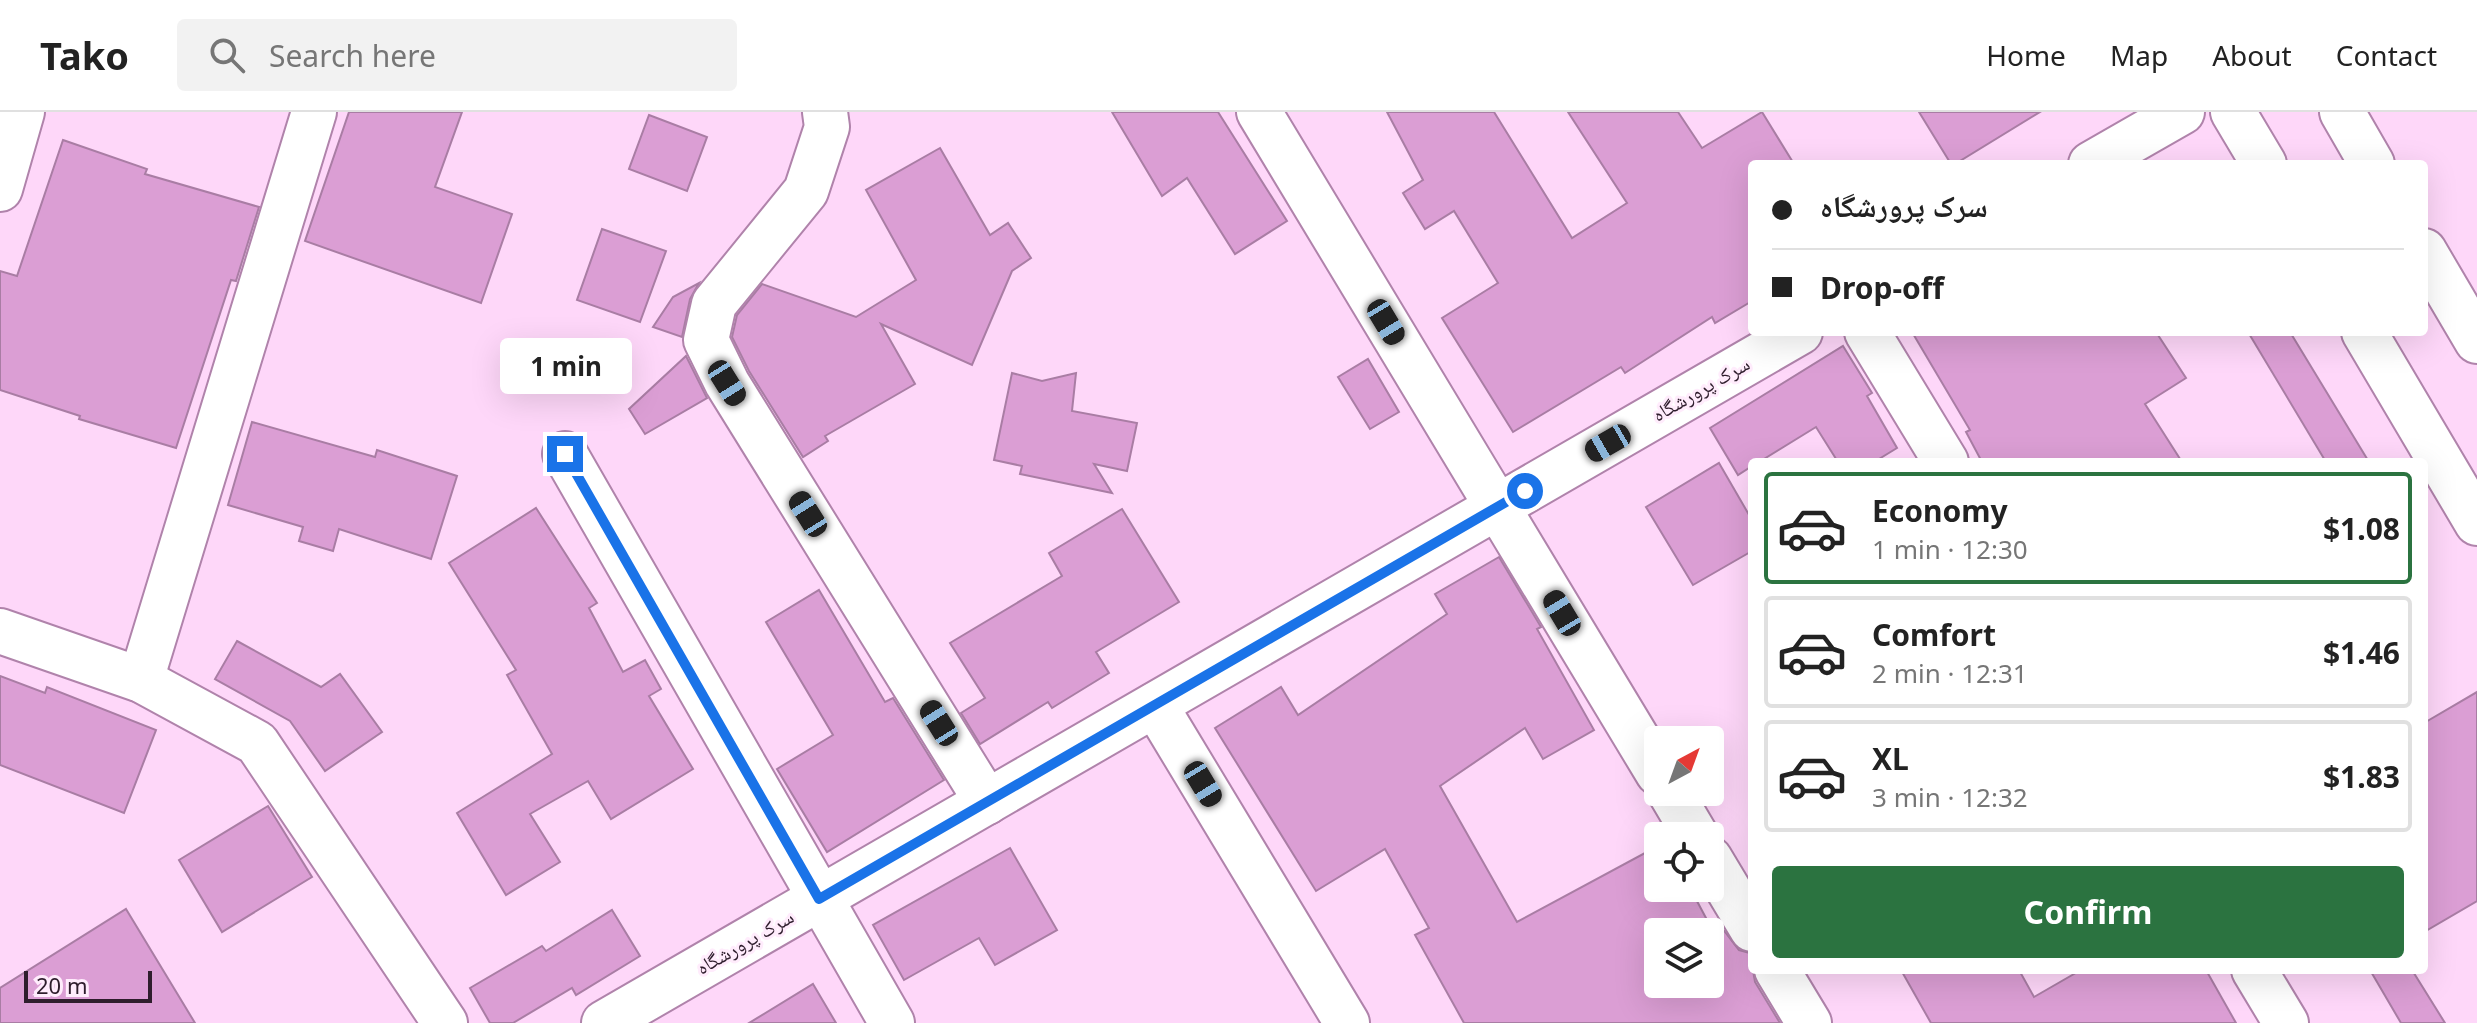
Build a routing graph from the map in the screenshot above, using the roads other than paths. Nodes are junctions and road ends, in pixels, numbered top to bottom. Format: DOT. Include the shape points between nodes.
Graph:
graph roads {
  1 [pos="22,112"];
  2 [pos="314,112"];
  3 [pos="825,112"];
  4 [pos="1259,112"];
  5 [pos="2182,112"];
  6 [pos="2233,112"];
  7 [pos="2342,112"];
  8 [pos="2098,160"];
  9 [pos="2262,160"];
  10 [pos="2370,160"];
  11 [pos="0,189"];
  12 [pos="2428,258"];
  13 [pos="1793,336"];
  14 [pos="1869,336"];
  15 [pos="2366,336"];
  16 [pos="2477,341"];
  17 [pos="565,454"];
  18 [pos="1944,458"];
  19 [pos="1498,507"];
  20 [pos="2477,523"];
  21 [pos="0,631"];
  22 [pos="141,680"];
  23 [pos="1155,705"];
  24 [pos="1644,750"];
  25 [pos="987,802"];
  26 [pos="1724,882"];
  27 [pos="819,899"];
  28 [pos="1748,922"];
  29 [pos="1779,974"];
  30 [pos="2256,974"];
  31 [pos="445,1023"];
  32 [pos="604,1023"];
  33 [pos="892,1023"];
  34 [pos="1347,1023"];
  35 [pos="1809,1023"];
  36 [pos="2286,1023"];
  1 -- 11 [label="street"];
  2 -- 22 [label="street"];
  3 -- 25 [label="street" via="827,127 806,191 714,304 706,340 727,383"];
  4 -- 19 [label="street"];
  5 -- 8 [label="street"];
  6 -- 9 [label="street"];
  7 -- 10 [label="street"];
  12 -- 16 [label="street"];
  13 -- 19 [label="street, سرک پرورشگاه"];
  14 -- 18 [label="street"];
  15 -- 20 [label="street"];
  17 -- 27 [label="street"];
  19 -- 23 [label="street, سرک پرورشگاه"];
  19 -- 24 [label="street"];
  21 -- 22 [label="street"];
  22 -- 31 [label="street" via="257,743"];
  23 -- 25 [label="street, سرک پرورشگاه"];
  23 -- 34 [label="street"];
  25 -- 27 [label="street, سرک پرورشگاه"];
  26 -- 28 [label="street"];
  27 -- 32 [label="street, سرک پرورشگاه"];
  27 -- 33 [label="street"];
  29 -- 35 [label="street"];
  30 -- 36 [label="street"];
}
